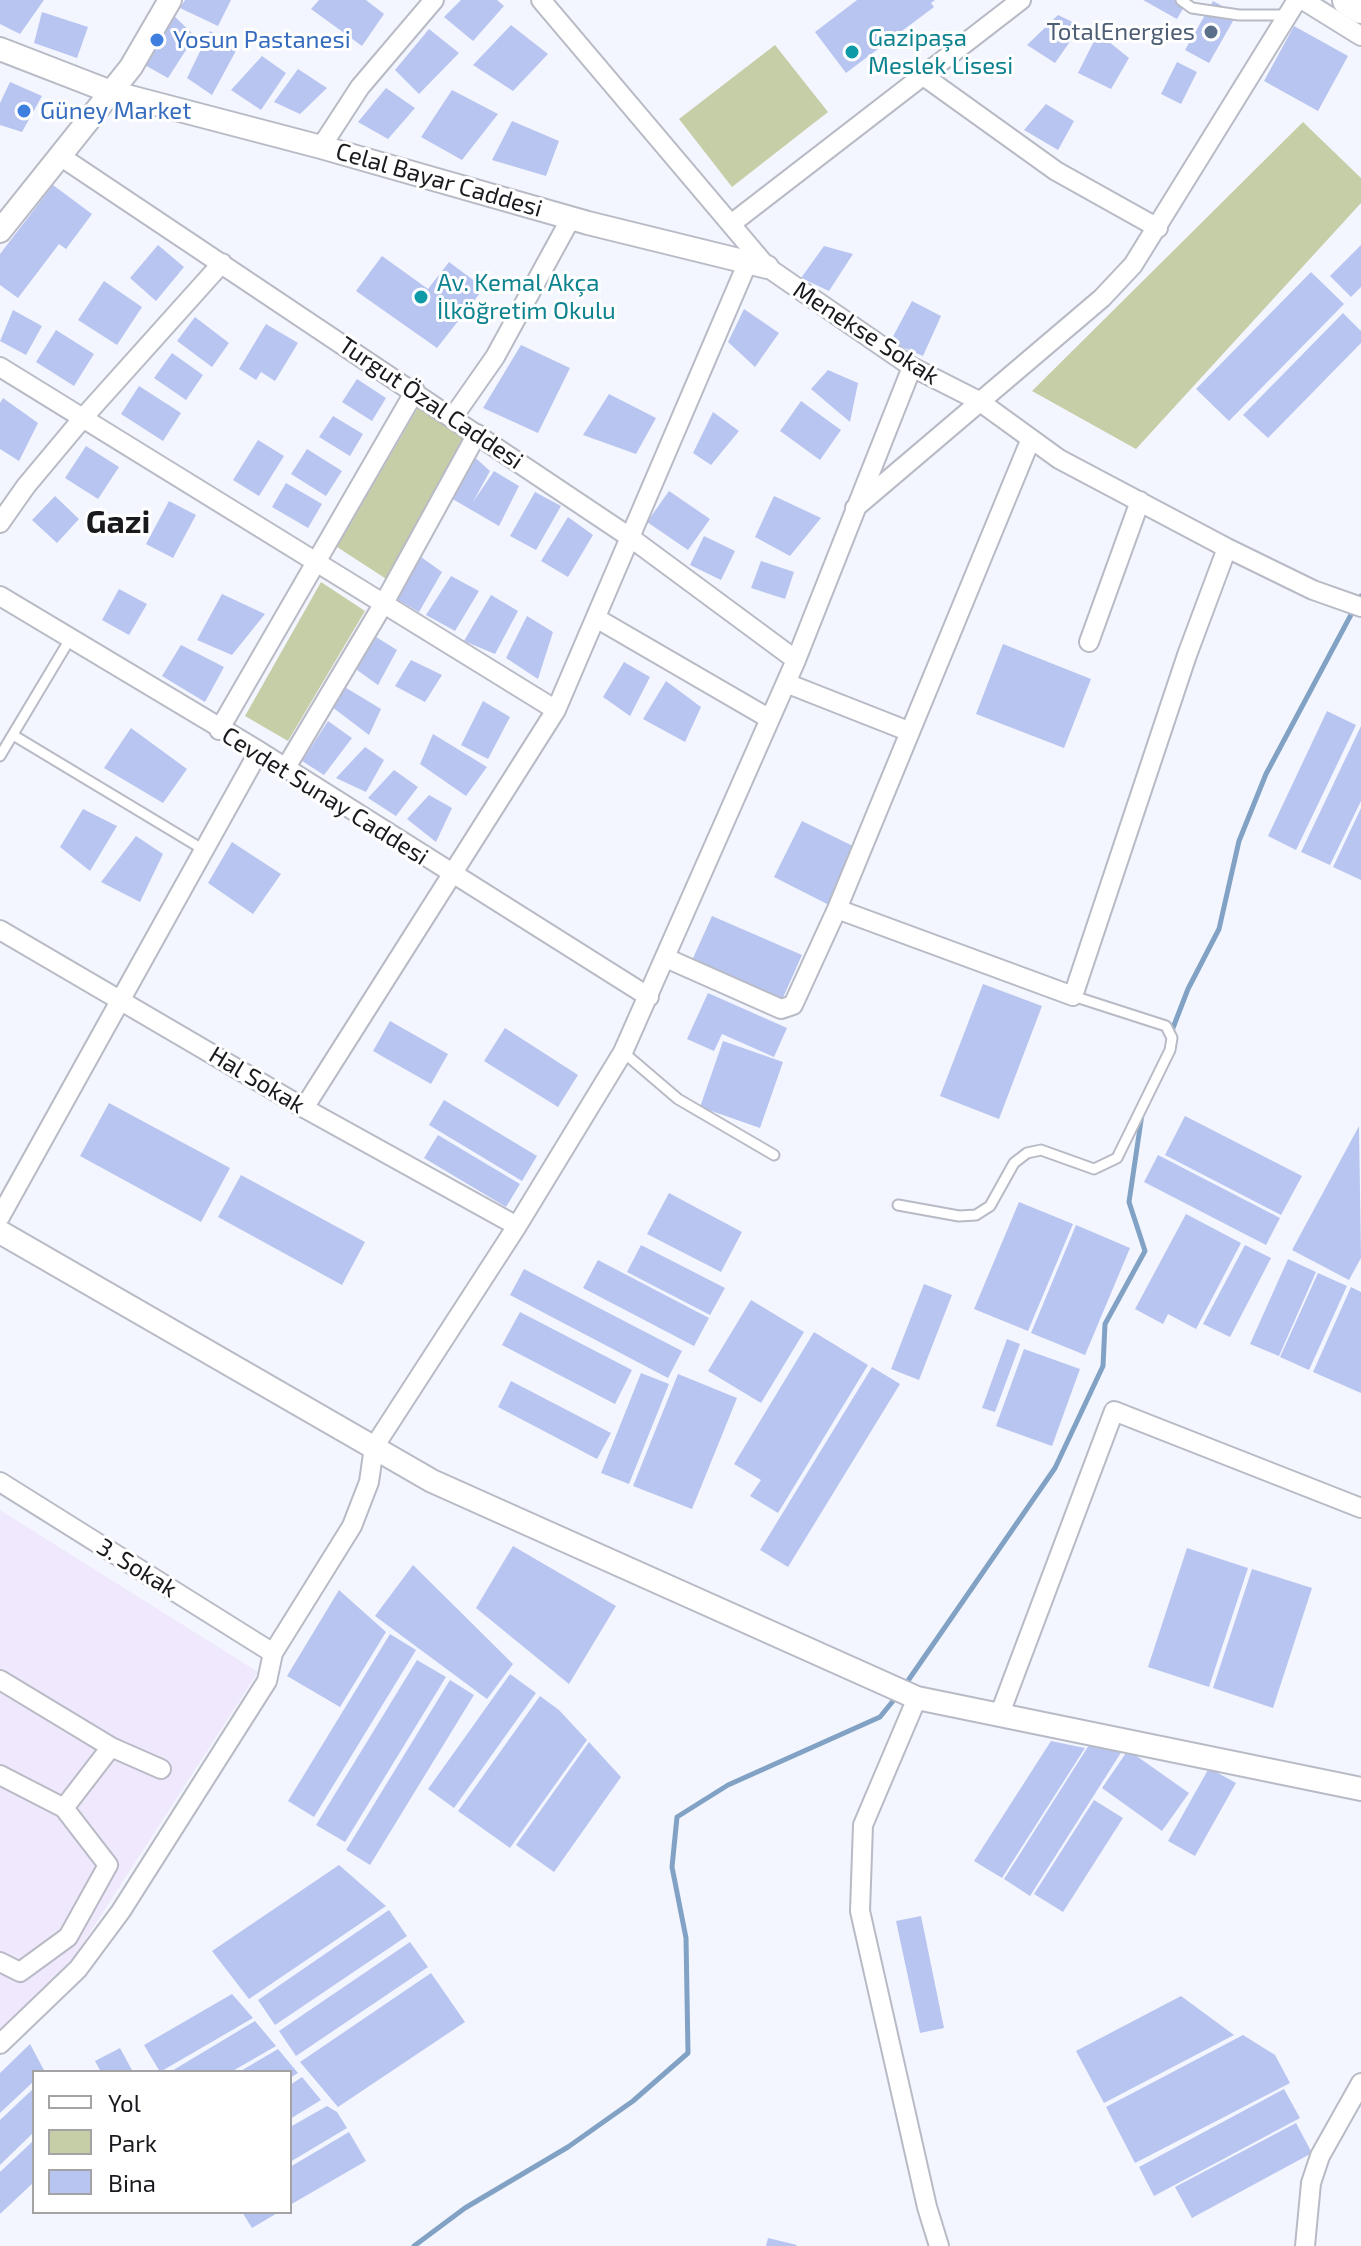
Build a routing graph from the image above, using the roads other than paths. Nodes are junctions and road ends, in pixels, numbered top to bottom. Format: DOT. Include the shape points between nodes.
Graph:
graph roads {
  1 [pos="170,0"];
  2 [pos="434,0"];
  3 [pos="1021,0"];
  4 [pos="1181,0"];
  5 [pos="1348,0"];
  6 [pos="552,3"];
  7 [pos="1296,5"];
  8 [pos="1361,8"];
  9 [pos="1361,36"];
  10 [pos="0,49"];
  11 [pos="925,77"];
  12 [pos="111,92"];
  13 [pos="321,147"];
  14 [pos="60,156"];
  15 [pos="571,218"];
  16 [pos="731,224"];
  17 [pos="1158,228"];
  18 [pos="0,231"];
  19 [pos="222,263"];
  20 [pos="757,266"];
  21 [pos="0,367"];
  22 [pos="912,367"];
  23 [pos="415,391"];
  24 [pos="979,401"];
  25 [pos="453,417"];
  26 [pos="82,419"];
  27 [pos="477,434"];
  28 [pos="1030,441"];
  29 [pos="1140,501"];
  30 [pos="853,510"];
  31 [pos="0,523"];
  32 [pos="631,538"];
  33 [pos="1227,548"];
  34 [pos="319,562"];
  35 [pos="0,596"];
  36 [pos="384,603"];
  37 [pos="1361,607"];
  38 [pos="596,618"];
  39 [pos="70,639"];
  40 [pos="1089,642"];
  41 [pos="796,660"];
  42 [pos="786,683"];
  43 [pos="556,710"];
  44 [pos="770,719"];
  45 [pos="219,730"];
  46 [pos="908,731"];
  47 [pos="13,735"];
  48 [pos="259,751"];
  49 [pos="0,756"];
  50 [pos="285,769"];
  51 [pos="204,850"];
  52 [pos="453,876"];
  53 [pos="837,909"];
  54 [pos="0,930"];
  55 [pos="666,958"];
  56 [pos="1073,996"];
  57 [pos="649,997"];
  58 [pos="122,999"];
  59 [pos="623,1052"];
  60 [pos="304,1108"];
  61 [pos="774,1155"];
  62 [pos="898,1205"];
  63 [pos="0,1217"];
  64 [pos="517,1226"];
  65 [pos="0,1232"];
  66 [pos="374,1447"];
  67 [pos="0,1482"];
  68 [pos="1361,1508"];
  69 [pos="273,1653"];
  70 [pos="0,1680"];
  71 [pos="917,1698"];
  72 [pos="999,1716"];
  73 [pos="111,1747"];
  74 [pos="161,1769"];
  75 [pos="0,1775"];
  76 [pos="1361,1789"];
  77 [pos="64,1808"];
  78 [pos="0,1962"];
  79 [pos="0,2044"];
  80 [pos="1361,2083"];
  81 [pos="939,2246"];
  82 [pos="1305,2246"];
  1 -- 12 [label="street"];
  2 -- 13 [label="street" via="360,87"];
  3 -- 11 [label="street"];
  4 -- 7 [label="lane" via="1192,8 1239,15"];
  5 -- 8 [label="highway"];
  6 -- 16 [label="street, Menekse Sokak"];
  7 -- 9 [label="street"];
  7 -- 17 [label="street"];
  10 -- 12 [label="street, Celal Bayar Caddesi"];
  11 -- 16 [label="street"];
  11 -- 17 [label="street" via="1056,171"];
  12 -- 13 [label="street, Celal Bayar Caddesi"];
  12 -- 14 [label="street"];
  13 -- 15 [label="street, Celal Bayar Caddesi"];
  14 -- 18 [label="street"];
  14 -- 19 [label="street, Turgut Özal Caddesi"];
  15 -- 20 [label="street, Celal Bayar Caddesi"];
  15 -- 25 [label="street" via="495,357"];
  16 -- 20 [label="street, Menekse Sokak"];
  17 -- 24 [label="street" via="1102,298"];
  19 -- 23 [label="street, Turgut Özal Caddesi"];
  19 -- 26 [label="street"];
  20 -- 22 [label="street, Menekse Sokak"];
  20 -- 32 [label="street"];
  21 -- 26 [label="street"];
  22 -- 24 [label="street, Menekse Sokak"];
  22 -- 30 [label="street"];
  23 -- 25 [label="street, Turgut Özal Caddesi"];
  23 -- 34 [label="street"];
  24 -- 28 [label="street, Menekse Sokak"];
  24 -- 30 [label="street"];
  25 -- 27 [label="street, Turgut Özal Caddesi"];
  26 -- 31 [label="street"];
  26 -- 34 [label="street"];
  27 -- 32 [label="street, Turgut Özal Caddesi"];
  27 -- 36 [label="street"];
  28 -- 29 [label="street, Menekse Sokak"];
  28 -- 46 [label="street"];
  29 -- 33 [label="street, Menekse Sokak"];
  29 -- 40 [label="street"];
  30 -- 41 [label="street"];
  32 -- 38 [label="street"];
  32 -- 41 [label="street, Turgut Özal Caddesi"];
  33 -- 37 [label="street, Menekse Sokak"];
  33 -- 56 [label="street"];
  34 -- 36 [label="street"];
  34 -- 45 [label="street"];
  35 -- 39 [label="street, Cevdet Sunay Caddesi"];
  36 -- 43 [label="street"];
  36 -- 50 [label="street"];
  38 -- 43 [label="street"];
  38 -- 44 [label="street"];
  39 -- 45 [label="street, Cevdet Sunay Caddesi"];
  39 -- 47 [label="lane"];
  41 -- 42 [label="street"];
  42 -- 44 [label="street"];
  42 -- 46 [label="street"];
  43 -- 52 [label="street"];
  44 -- 55 [label="street"];
  45 -- 48 [label="street, Cevdet Sunay Caddesi"];
  46 -- 53 [label="street"];
  47 -- 49 [label="lane"];
  47 -- 51 [label="lane"];
  48 -- 50 [label="street, Cevdet Sunay Caddesi"];
  48 -- 51 [label="street"];
  50 -- 52 [label="street, Cevdet Sunay Caddesi"];
  51 -- 58 [label="street"];
  52 -- 57 [label="street, Cevdet Sunay Caddesi"];
  52 -- 60 [label="street"];
  53 -- 55 [label="street" via="799,995 793,1005 781,1009"];
  53 -- 56 [label="street"];
  54 -- 58 [label="street, Hal Sokak"];
  55 -- 57 [label="street"];
  56 -- 62 [label="lane" via="1166,1026 1172,1038 1117,1158 1094,1169 1041,1150 1027,1153 1014,1163 990,1206 976,1215"];
  57 -- 59 [label="street"];
  58 -- 60 [label="street, Hal Sokak"];
  58 -- 63 [label="street"];
  59 -- 61 [label="lane" via="678,1099"];
  59 -- 64 [label="street"];
  60 -- 64 [label="street, Hal Sokak"];
  64 -- 66 [label="street"];
  65 -- 66 [label="street"];
  66 -- 69 [label="street" via="369,1482 352,1526"];
  66 -- 71 [label="street" via="432,1481"];
  67 -- 69 [label="street, 3. Sokak"];
  68 -- 72 [label="street" via="1114,1411"];
  69 -- 79 [label="street" via="267,1681 121,1911 78,1969"];
  70 -- 73 [label="street"];
  71 -- 72 [label="street"];
  71 -- 81 [label="street" via="863,1825 860,1911"];
  72 -- 76 [label="street"];
  73 -- 74 [label="street"];
  73 -- 77 [label="street"];
  75 -- 77 [label="street"];
  77 -- 78 [label="street" via="108,1865 68,1937 20,1972"];
  80 -- 82 [label="street" via="1320,2156 1311,2183"];
}
